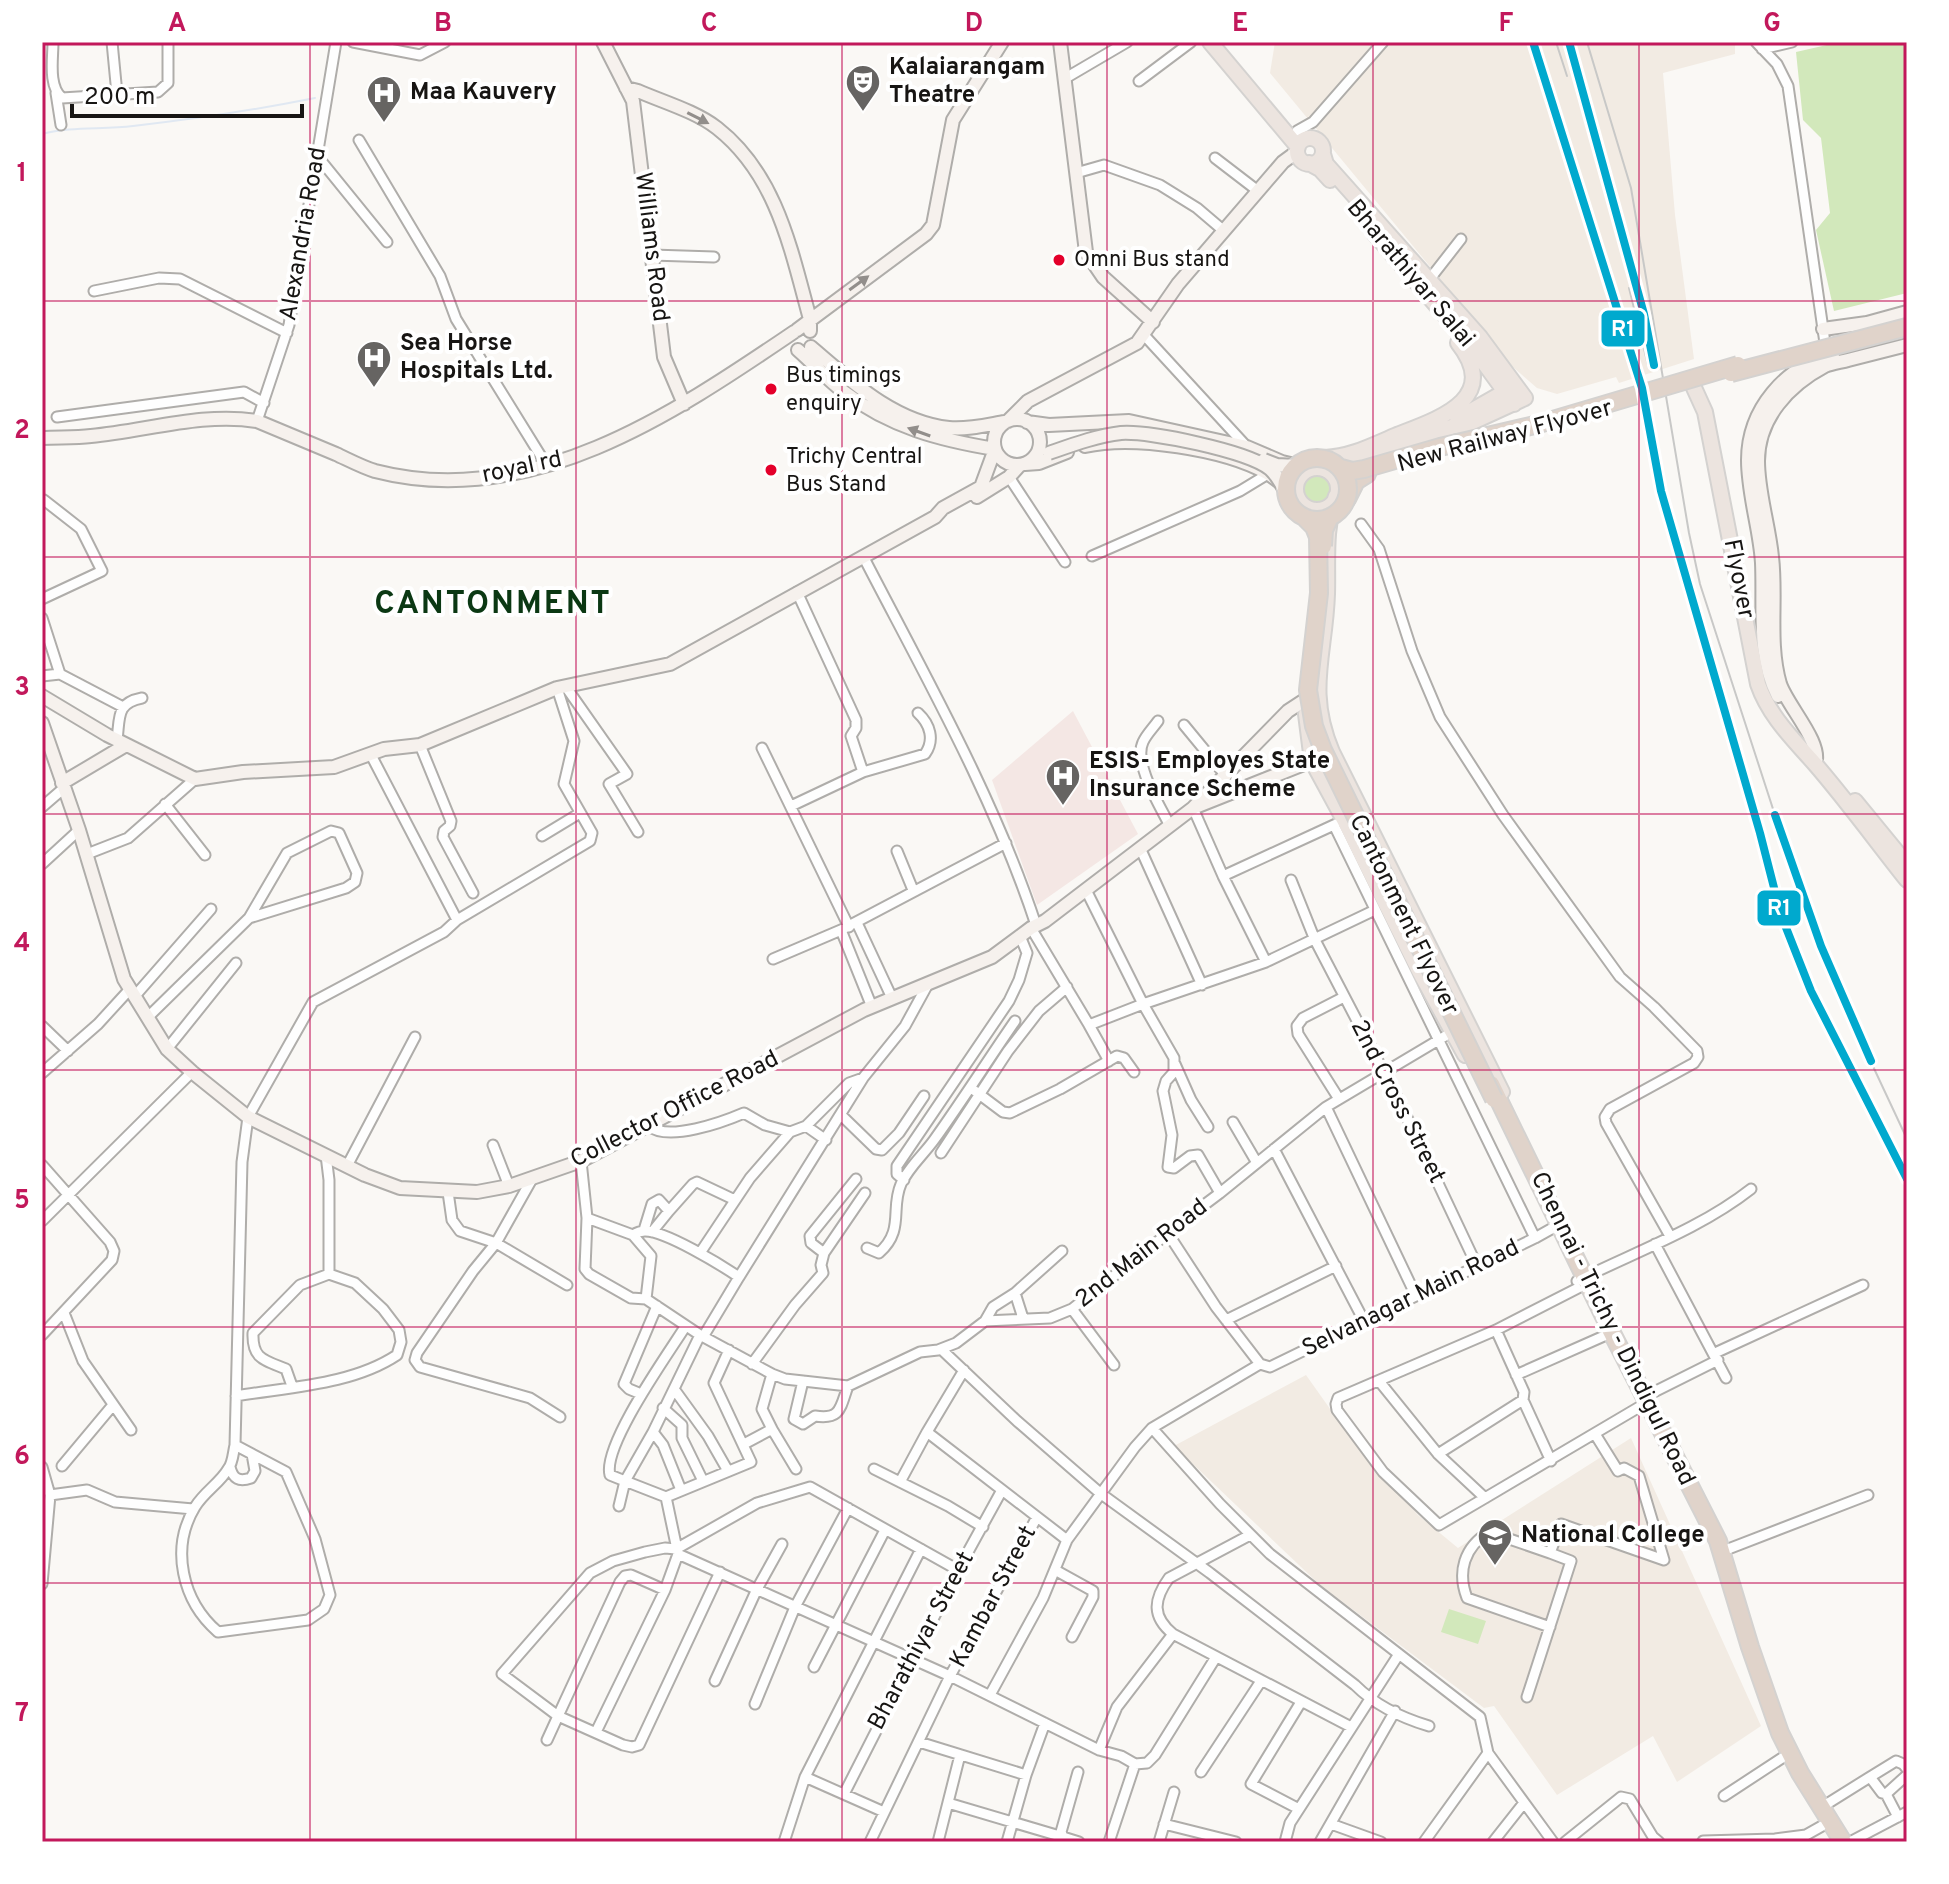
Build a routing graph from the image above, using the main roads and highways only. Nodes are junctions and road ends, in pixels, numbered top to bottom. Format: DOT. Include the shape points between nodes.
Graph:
graph roads {
  1 [pos="603,42"];
  2 [pos="1002,42"];
  3 [pos="1060,42"];
  4 [pos="1210,42"];
  5 [pos="1223,42"];
  6 [pos="626,88"];
  7 [pos="1301,148"];
  8 [pos="1323,154"];
  9 [pos="1427,292"];
  10 [pos="1166,302"];
  11 [pos="1907,312"];
  12 [pos="1907,320"];
  13 [pos="1153,322"];
  14 [pos="1907,327"];
  15 [pos="803,328"];
  16 [pos="1823,329"];
  17 [pos="1907,335"];
  18 [pos="1907,345"];
  19 [pos="802,348"];
  20 [pos="769,349"];
  21 [pos="1827,360"];
  22 [pos="1695,381"];
  23 [pos="684,404"];
  24 [pos="1006,422"];
  25 [pos="1027,422"];
  26 [pos="42,438"];
  27 [pos="1247,447"];
  28 [pos="1046,448"];
  29 [pos="995,449"];
  30 [pos="1026,463"];
  31 [pos="1359,463"];
  32 [pos="1245,464"];
  33 [pos="1313,465"];
  34 [pos="1341,468"];
  35 [pos="1340,495"];
  36 [pos="1297,503"];
  37 [pos="935,517"];
  38 [pos="1330,517"];
  39 [pos="42,696"];
  40 [pos="1311,696"];
  41 [pos="42,723"];
  42 [pos="122,742"];
  43 [pos="1332,754"];
  44 [pos="1812,754"];
  45 [pos="1312,761"];
  46 [pos="63,786"];
  47 [pos="1193,808"];
  48 [pos="1907,865"];
  49 [pos="1907,880"];
  50 [pos="1496,1098"];
  51 [pos="1508,1124"];
  52 [pos="1581,1282"];
  53 [pos="1643,1402"];
  54 [pos="1673,1461"];
  55 [pos="1733,1606"];
  56 [pos="1833,1842"];
  57 [pos="1843,1842"];
  1 -- 6 [label="main road, Williams Road"];
  15 -- 2 [label="main road, royal rd, one-way" via="933,225 953,120"];
  3 -- 13 [label="main road" via="1086,252 1103,277"];
  4 -- 7 [label="main road, Bharathiyar Salai"];
  5 -- 7 [label="main road, Bharathiyar Salai"];
  6 -- 15 [label="main road, one-way" via="715,126 756,171 784,225"];
  6 -- 23 [label="main road, Williams Road" via="633,101 664,357"];
  7 -- 8 [label="main road" via="1319,160"];
  7 -- 8 [label="main road, Bharathiyar Salai" via="1312,138 1320,142"];
  7 -- 9 [label="main road, Bharathiyar Salai"];
  7 -- 10 [label="main road"];
  7 -- 10 [label="main road" via="1283,162"];
  8 -- 9 [label="main road, Bharathiyar Salai"];
  9 -- 31 [label="main road, Bharathiyar Salai" via="1513,393 1464,426"];
  9 -- 33 [label="main road" via="1468,356 1472,380 1467,397 1446,415"];
  10 -- 13 [label="main road"];
  11 -- 16 [label="main road"];
  12 -- 22 [label="highway, New Railway Flyover, bridge"];
  13 -- 24 [label="main road" via="1137,343 1028,401"];
  14 -- 22 [label="highway, New Railway Flyover, bridge"];
  15 -- 19 [label="main road" via="814,337"];
  15 -- 19 [label="main road" via="791,339"];
  15 -- 20 [label="main road, royal rd"];
  17 -- 21 [label="main road"];
  18 -- 21 [label="main road"];
  19 -- 20 [label="main road"];
  19 -- 24 [label="main road" via="914,417 948,428"];
  29 -- 19 [label="main road, one-way" via="933,437 882,418 843,391"];
  20 -- 23 [label="main road, royal rd"];
  21 -- 44 [label="main road" via="1783,397 1765,426 1758,460 1772,555 1777,668 1786,699 1812,739"];
  22 -- 34 [label="highway, New Railway Flyover, bridge" via="1364,469"];
  22 -- 35 [label="highway, New Railway Flyover, bridge" via="1367,474"];
  22 -- 44 [label="main road, Flyover" via="1710,411 1721,459 1763,682 1775,709"];
  23 -- 26 [label="main road, royal rd" via="547,466 449,482 374,470 239,418"];
  24 -- 25 [label="main road"];
  24 -- 29 [label="main road" via="994,437"];
  25 -- 27 [label="main road" via="1129,421"];
  25 -- 28 [label="main road"];
  27 -- 32 [label="main road"];
  27 -- 33 [label="main road" via="1282,462"];
  28 -- 30 [label="main road"];
  28 -- 33 [label="main road, bridge" via="1103,429 1138,428 1245,452 1277,465"];
  28 -- 36 [label="main road, bridge" via="1123,433 1165,437 1261,463"];
  29 -- 30 [label="main road" via="1006,463"];
  29 -- 37 [label="main road" via="981,487"];
  30 -- 32 [label="main road" via="1119,441 1194,450"];
  30 -- 37 [label="main road" via="947,516"];
  31 -- 33 [label="main road"];
  31 -- 35 [label="main road" via="1346,473"];
  32 -- 36 [label="main road" via="1268,474"];
  33 -- 34 [label="highway, bridge"];
  33 -- 35 [label="main road" via="1334,478"];
  33 -- 36 [label="highway, bridge" via="1290,474"];
  34 -- 35 [label="highway, bridge" via="1348,482"];
  35 -- 36 [label="main road" via="1320,510"];
  35 -- 38 [label="highway, New Railway Flyover, bridge" via="1343,506"];
  35 -- 40 [label="main road" via="1327,533 1327,595"];
  36 -- 38 [label="highway, bridge" via="1313,520"];
  36 -- 40 [label="main road" via="1313,522 1316,581 1306,658"];
  36 -- 50 [label="highway, Cantonment Flyover, bridge" via="1318,537 1318,611 1308,678 1314,726"];
  37 -- 42 [label="main road" via="670,664 562,688 420,745 384,749 334,767 195,779"];
  38 -- 43 [label="highway, Cantonment Flyover, bridge" via="1323,535 1313,684 1317,721"];
  39 -- 42 [label="main road"];
  40 -- 43 [label="main road"];
  40 -- 45 [label="main road"];
  40 -- 47 [label="main road, Collector Office Road" via="1288,711"];
  41 -- 46 [label="main road, Collector Office Road"];
  42 -- 46 [label="main road"];
  43 -- 45 [label="main road"];
  43 -- 50 [label="highway, Cantonment Flyover, bridge"];
  43 -- 51 [label="main road" via="1495,1077"];
  44 -- 48 [label="main road"];
  44 -- 49 [label="main road"];
  45 -- 47 [label="main road"];
  45 -- 51 [label="main road" via="1445,1036"];
  46 -- 47 [label="main road, Collector Office Road" via="124,979 167,1049 248,1117 400,1188 448,1192 509,1186 581,1161 872,1007 992,957"];
  50 -- 51 [label="highway, Cantonment Flyover"];
  51 -- 52 [label="highway, Chennai - Trichy - Dindigul Road"];
  52 -- 53 [label="highway, Chennai - Trichy - Dindigul Road"];
  52 -- 53 [label="highway, Chennai - Trichy - Dindigul Road" via="1604,1336"];
  53 -- 54 [label="highway, Chennai - Trichy - Dindigul Road"];
  54 -- 55 [label="highway, Chennai - Trichy - Dindigul Road"];
  54 -- 55 [label="highway, Chennai - Trichy - Dindigul Road" via="1723,1551"];
  55 -- 56 [label="highway, Chennai - Trichy - Dindigul Road" via="1749,1677 1782,1758"];
  55 -- 57 [label="highway, Chennai - Trichy - Dindigul Road" via="1780,1733"];
}
